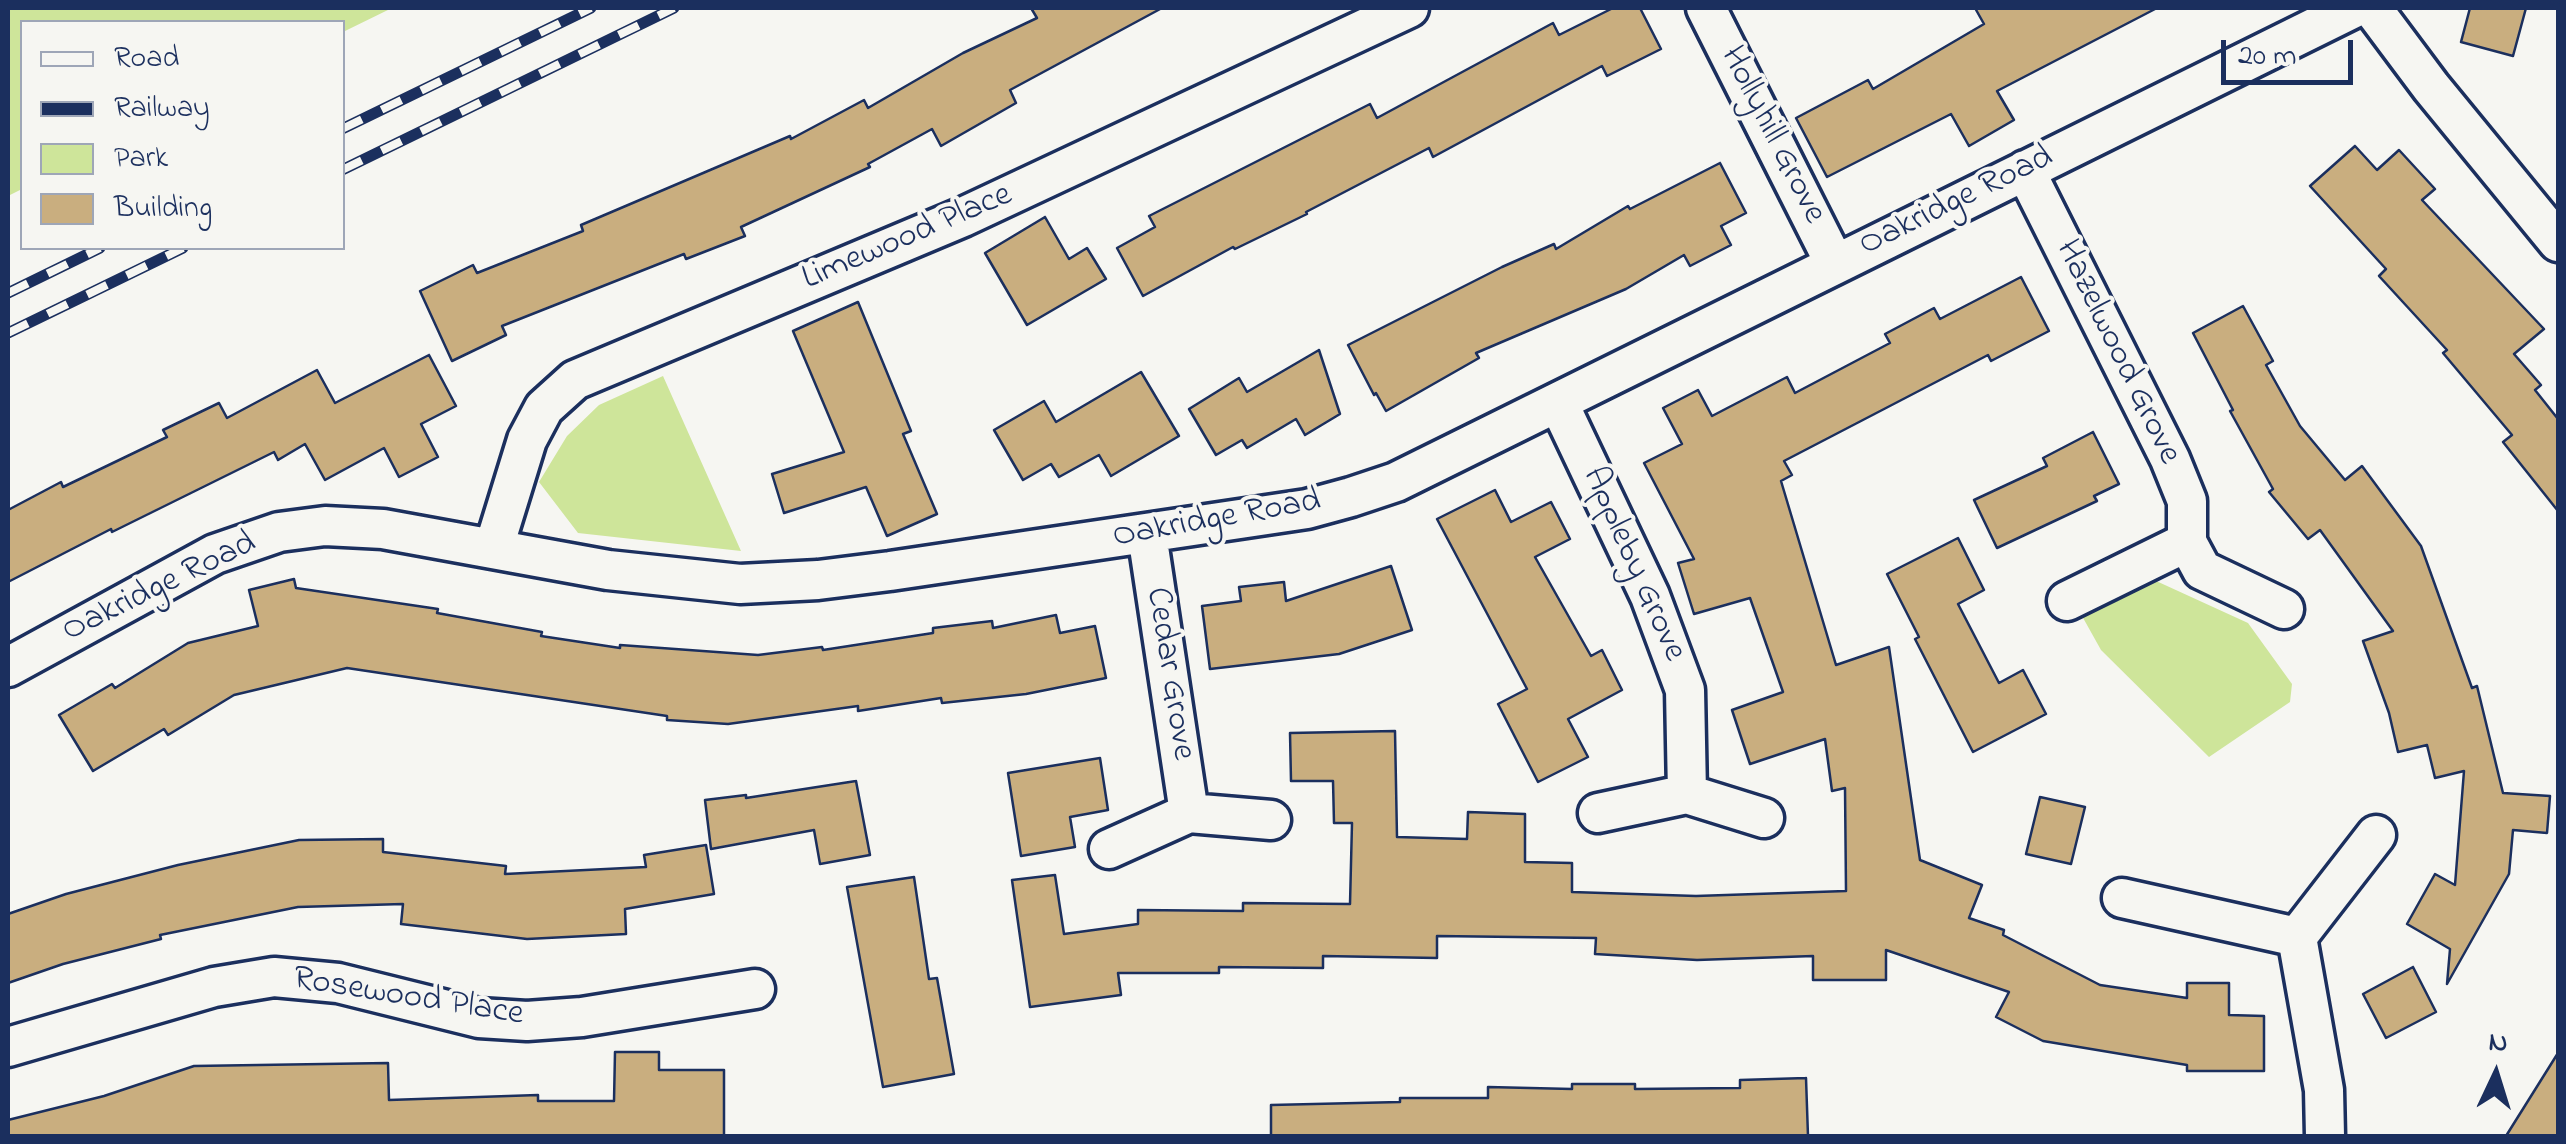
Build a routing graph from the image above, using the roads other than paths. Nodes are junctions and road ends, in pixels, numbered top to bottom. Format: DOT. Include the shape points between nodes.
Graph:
graph roads {
  1 [pos="1409,8"];
  2 [pos="1706,8"];
  3 [pos="2354,8"];
  4 [pos="2372,8"];
  5 [pos="2026,170"];
  6 [pos="2558,242"];
  7 [pos="1835,264"];
  8 [pos="1558,402"];
  9 [pos="1147,534"];
  10 [pos="2187,542"];
  11 [pos="494,547"];
  12 [pos="2068,601"];
  13 [pos="2284,609"];
  14 [pos="8,667"];
  15 [pos="1687,794"];
  16 [pos="1189,813"];
  17 [pos="1598,814"];
  18 [pos="1764,818"];
  19 [pos="1272,820"];
  20 [pos="2376,835"];
  21 [pos="1109,849"];
  22 [pos="2122,898"];
  23 [pos="2298,937"];
  24 [pos="755,989"];
  25 [pos="8,1047"];
  26 [pos="2325,1136"];
  1 -- 11 [label="street, Limewood Place" via="963,217 575,380 544,408 527,440"];
  2 -- 7 [label="street, Hollyhill Grove"];
  3 -- 5 [label="street, Oakridge Road"];
  4 -- 6 [label="street"];
  5 -- 7 [label="street, Oakridge Road"];
  5 -- 10 [label="street, Hazelwood Grove" via="2170,459 2187,501"];
  7 -- 8 [label="street, Oakridge Road"];
  8 -- 9 [label="street, Oakridge Road" via="1396,482 1350,497"];
  8 -- 15 [label="street, Appleby Grove" via="1650,596 1685,690"];
  9 -- 11 [label="street, Oakridge Road" via="818,580 740,584 608,570"];
  9 -- 16 [label="street, Cedar Grove"];
  10 -- 12 [label="street"];
  10 -- 13 [label="street" via="2202,570"];
  11 -- 14 [label="street, Oakridge Road" via="383,530 325,526 279,532 215,554"];
  15 -- 17 [label="street"];
  15 -- 18 [label="street"];
  16 -- 19 [label="street"];
  16 -- 21 [label="street"];
  20 -- 23 [label="street"];
  22 -- 23 [label="street"];
  23 -- 26 [label="street" via="2324,1090"];
  24 -- 25 [label="street, Rosewood Place" via="526,1021 480,1018 338,983 274,977 214,987"];
}
